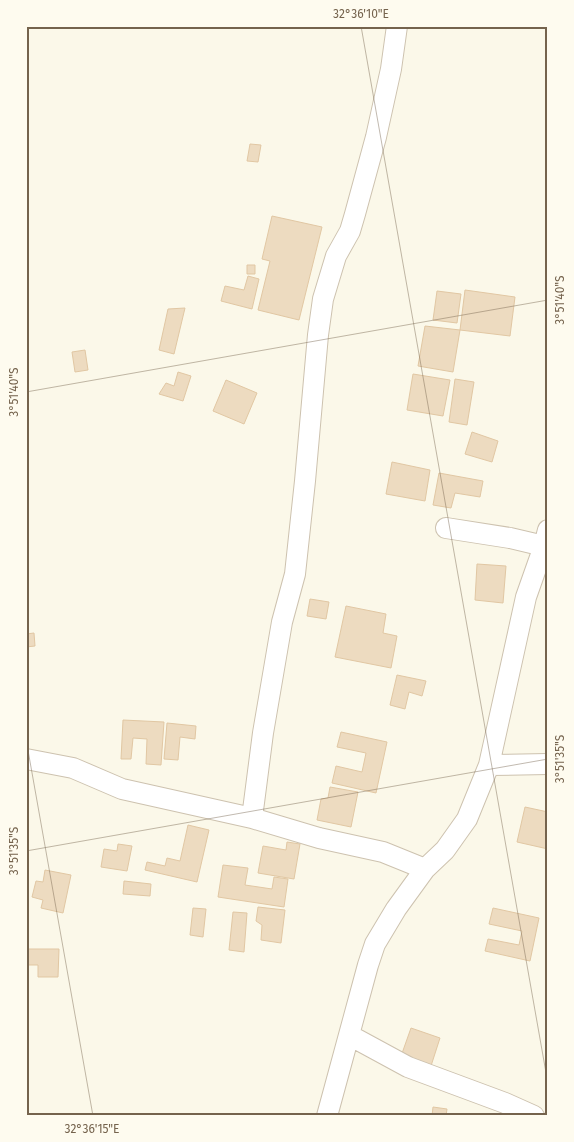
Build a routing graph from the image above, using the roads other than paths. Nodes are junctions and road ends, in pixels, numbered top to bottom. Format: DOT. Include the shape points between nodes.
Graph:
graph roads {
  1 [pos="397,26"];
  2 [pos="446,528"];
  3 [pos="546,542"];
  4 [pos="26,760"];
  5 [pos="548,764"];
  6 [pos="489,765"];
  7 [pos="252,818"];
  8 [pos="425,869"];
  9 [pos="349,1035"];
  10 [pos="327,1116"];
  11 [pos="534,1116"];
  1 -- 7 [label="street" via="376,137 353,222 336,256 323,299 295,574 282,622"];
  2 -- 3 [label="street"];
  3 -- 6 [label="street" via="526,597"];
  4 -- 7 [label="street" via="73,768 122,789"];
  5 -- 6 [label="street"];
  6 -- 8 [label="street" via="467,819 445,850"];
  7 -- 8 [label="street" via="319,838 383,852"];
  8 -- 9 [label="street" via="375,944"];
  9 -- 10 [label="street"];
  9 -- 11 [label="street" via="408,1067"];
}
